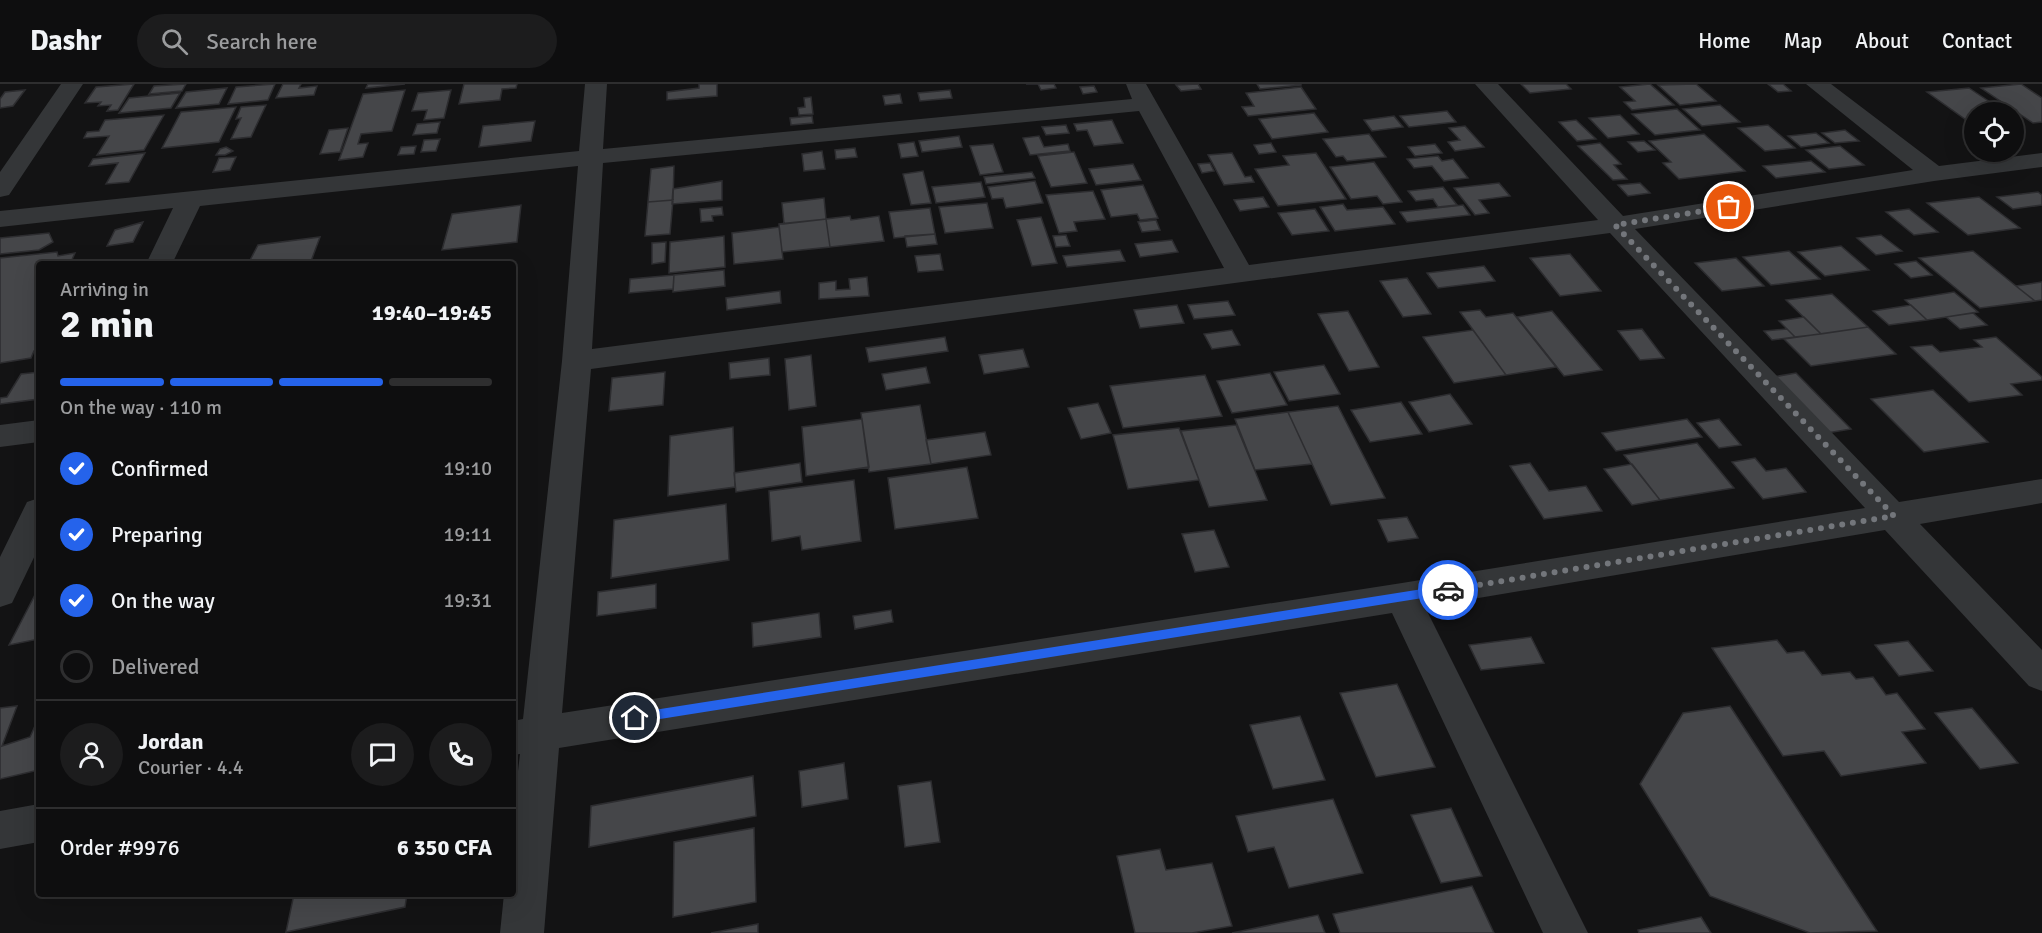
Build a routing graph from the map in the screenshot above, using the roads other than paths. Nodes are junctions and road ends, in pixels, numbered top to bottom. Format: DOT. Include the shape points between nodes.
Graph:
graph roads {
  1 [pos="72,84"];
  2 [pos="596,84"];
  3 [pos="1486,84"];
  4 [pos="1817,84"];
  5 [pos="1140,94"];
  6 [pos="592,157"];
  7 [pos="2042,160"];
  8 [pos="1934,174"];
  9 [pos="0,190"];
  10 [pos="190,200"];
  11 [pos="0,219"];
  12 [pos="1615,225"];
  13 [pos="160,261"];
  14 [pos="1241,274"];
  15 [pos="577,361"];
  16 [pos="36,431"];
  17 [pos="0,436"];
  18 [pos="2042,491"];
  19 [pos="1894,516"];
  20 [pos="36,517"];
  21 [pos="0,592"];
  22 [pos="1402,597"];
  23 [pos="2042,675"];
  24 [pos="528,735"];
  25 [pos="36,824"];
  26 [pos="0,830"];
  27 [pos="522,933"];
  28 [pos="1566,933"];
  1 -- 9 [label="street"];
  2 -- 6 [label="street"];
  3 -- 12 [label="street"];
  4 -- 8 [label="street"];
  5 -- 6 [label="street"];
  5 -- 14 [label="street"];
  6 -- 10 [label="street"];
  6 -- 15 [label="street"];
  7 -- 8 [label="street"];
  8 -- 12 [label="street"];
  10 -- 11 [label="street"];
  10 -- 13 [label="street"];
  12 -- 14 [label="street"];
  12 -- 19 [label="street"];
  14 -- 15 [label="street"];
  15 -- 24 [label="street"];
  16 -- 17 [label="street"];
  18 -- 19 [label="street"];
  19 -- 22 [label="street"];
  19 -- 23 [label="street"];
  20 -- 21 [label="street"];
  22 -- 24 [label="street"];
  22 -- 28 [label="street"];
  24 -- 27 [label="street"];
  25 -- 26 [label="street"];
}
